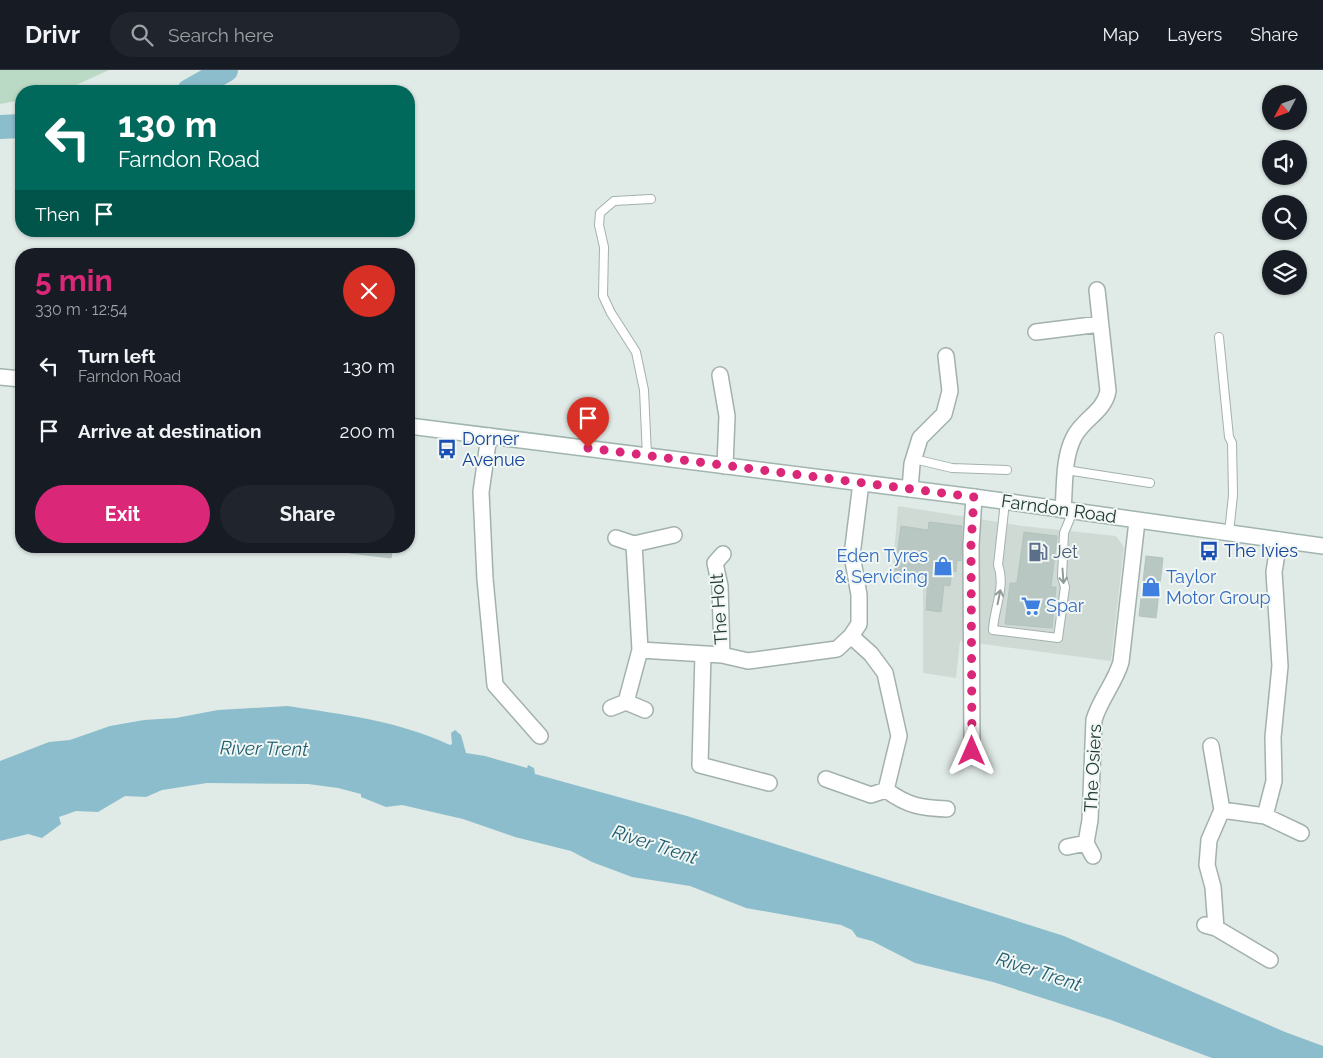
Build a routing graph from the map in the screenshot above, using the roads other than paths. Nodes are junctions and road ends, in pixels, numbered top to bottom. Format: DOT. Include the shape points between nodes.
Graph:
graph roads {
  1 [pos="651,199"];
  2 [pos="1097,290"];
  3 [pos="1100,324"];
  4 [pos="1036,332"];
  5 [pos="1219,337"];
  6 [pos="946,356"];
  7 [pos="720,375"];
  8 [pos="0,376"];
  9 [pos="15,378"];
  10 [pos="415,427"];
  11 [pos="488,436"];
  12 [pos="647,456"];
  13 [pos="914,460"];
  14 [pos="725,466"];
  15 [pos="1007,470"];
  16 [pos="1066,470"];
  17 [pos="861,483"];
  18 [pos="1150,483"];
  19 [pos="910,489"];
  20 [pos="974,497"];
  21 [pos="1005,502"];
  22 [pos="1068,511"];
  23 [pos="1137,520"];
  24 [pos="1230,534"];
  25 [pos="674,535"];
  26 [pos="616,538"];
  27 [pos="1279,540"];
  28 [pos="634,544"];
  29 [pos="1323,546"];
  30 [pos="714,561"];
  31 [pos="851,636"];
  32 [pos="640,650"];
  33 [pos="703,654"];
  34 [pos="722,655"];
  35 [pos="626,702"];
  36 [pos="611,708"];
  37 [pos="645,710"];
  38 [pos="540,736"];
  39 [pos="1211,746"];
  40 [pos="972,751"];
  41 [pos="826,779"];
  42 [pos="769,783"];
  43 [pos="886,790"];
  44 [pos="948,809"];
  45 [pos="1222,810"];
  46 [pos="1265,816"];
  47 [pos="1302,833"];
  48 [pos="1067,847"];
  49 [pos="1270,960"];
  1 -- 12 [label="lane" via="614,201 600,213 599,225 604,248 603,296 636,352 644,390"];
  2 -- 3 [label="street"];
  3 -- 4 [label="street"];
  3 -- 16 [label="street" via="1108,391 1106,402 1074,436 1067,454"];
  5 -- 24 [label="lane" via="1222,383 1232,443"];
  6 -- 13 [label="street" via="950,391 944,414 920,438"];
  7 -- 14 [label="street" via="727,416"];
  8 -- 9 [label="street"];
  10 -- 11 [label="street, Farndon Road"];
  11 -- 12 [label="street, Farndon Road"];
  11 -- 38 [label="street" via="481,492 495,685"];
  12 -- 14 [label="street, Farndon Road"];
  13 -- 15 [label="lane" via="952,468"];
  13 -- 19 [label="street"];
  14 -- 17 [label="street, Farndon Road"];
  16 -- 18 [label="lane"];
  16 -- 22 [label="street"];
  17 -- 19 [label="street, Farndon Road"];
  17 -- 31 [label="street" via="852,555 859,595 859,624"];
  19 -- 20 [label="street, Farndon Road"];
  20 -- 21 [label="street, Farndon Road"];
  20 -- 40 [label="street" via="971,545"];
  21 -- 22 [label="street, Farndon Road"];
  22 -- 21 [label="lane, one-way" via="1062,577 1065,587 1058,638 993,630 994,610 1000,601 1001,572 998,564"];
  22 -- 23 [label="street, Farndon Road"];
  23 -- 24 [label="street, Farndon Road"];
  23 -- 48 [label="street, The Osiers" via="1121,662 1094,720 1090,850"];
  24 -- 27 [label="street, Farndon Road"];
  25 -- 28 [label="street"];
  26 -- 28 [label="street"];
  27 -- 29 [label="street, Farndon Road"];
  27 -- 46 [label="street" via="1274,572 1280,666 1273,737 1274,781"];
  28 -- 32 [label="street"];
  30 -- 34 [label="street, The Holt" via="720,586"];
  31 -- 34 [label="street" via="837,649 748,661"];
  31 -- 43 [label="street" via="871,654 885,673 899,736"];
  32 -- 33 [label="street"];
  32 -- 35 [label="street"];
  33 -- 34 [label="street"];
  33 -- 42 [label="street" via="700,765"];
  35 -- 36 [label="street"];
  35 -- 37 [label="street"];
  39 -- 45 [label="street"];
  41 -- 43 [label="street" via="871,795"];
  43 -- 44 [label="street" via="903,803"];
  45 -- 46 [label="street"];
  45 -- 49 [label="street" via="1209,840 1207,865 1213,887 1210,926"];
  46 -- 47 [label="street"];
}
